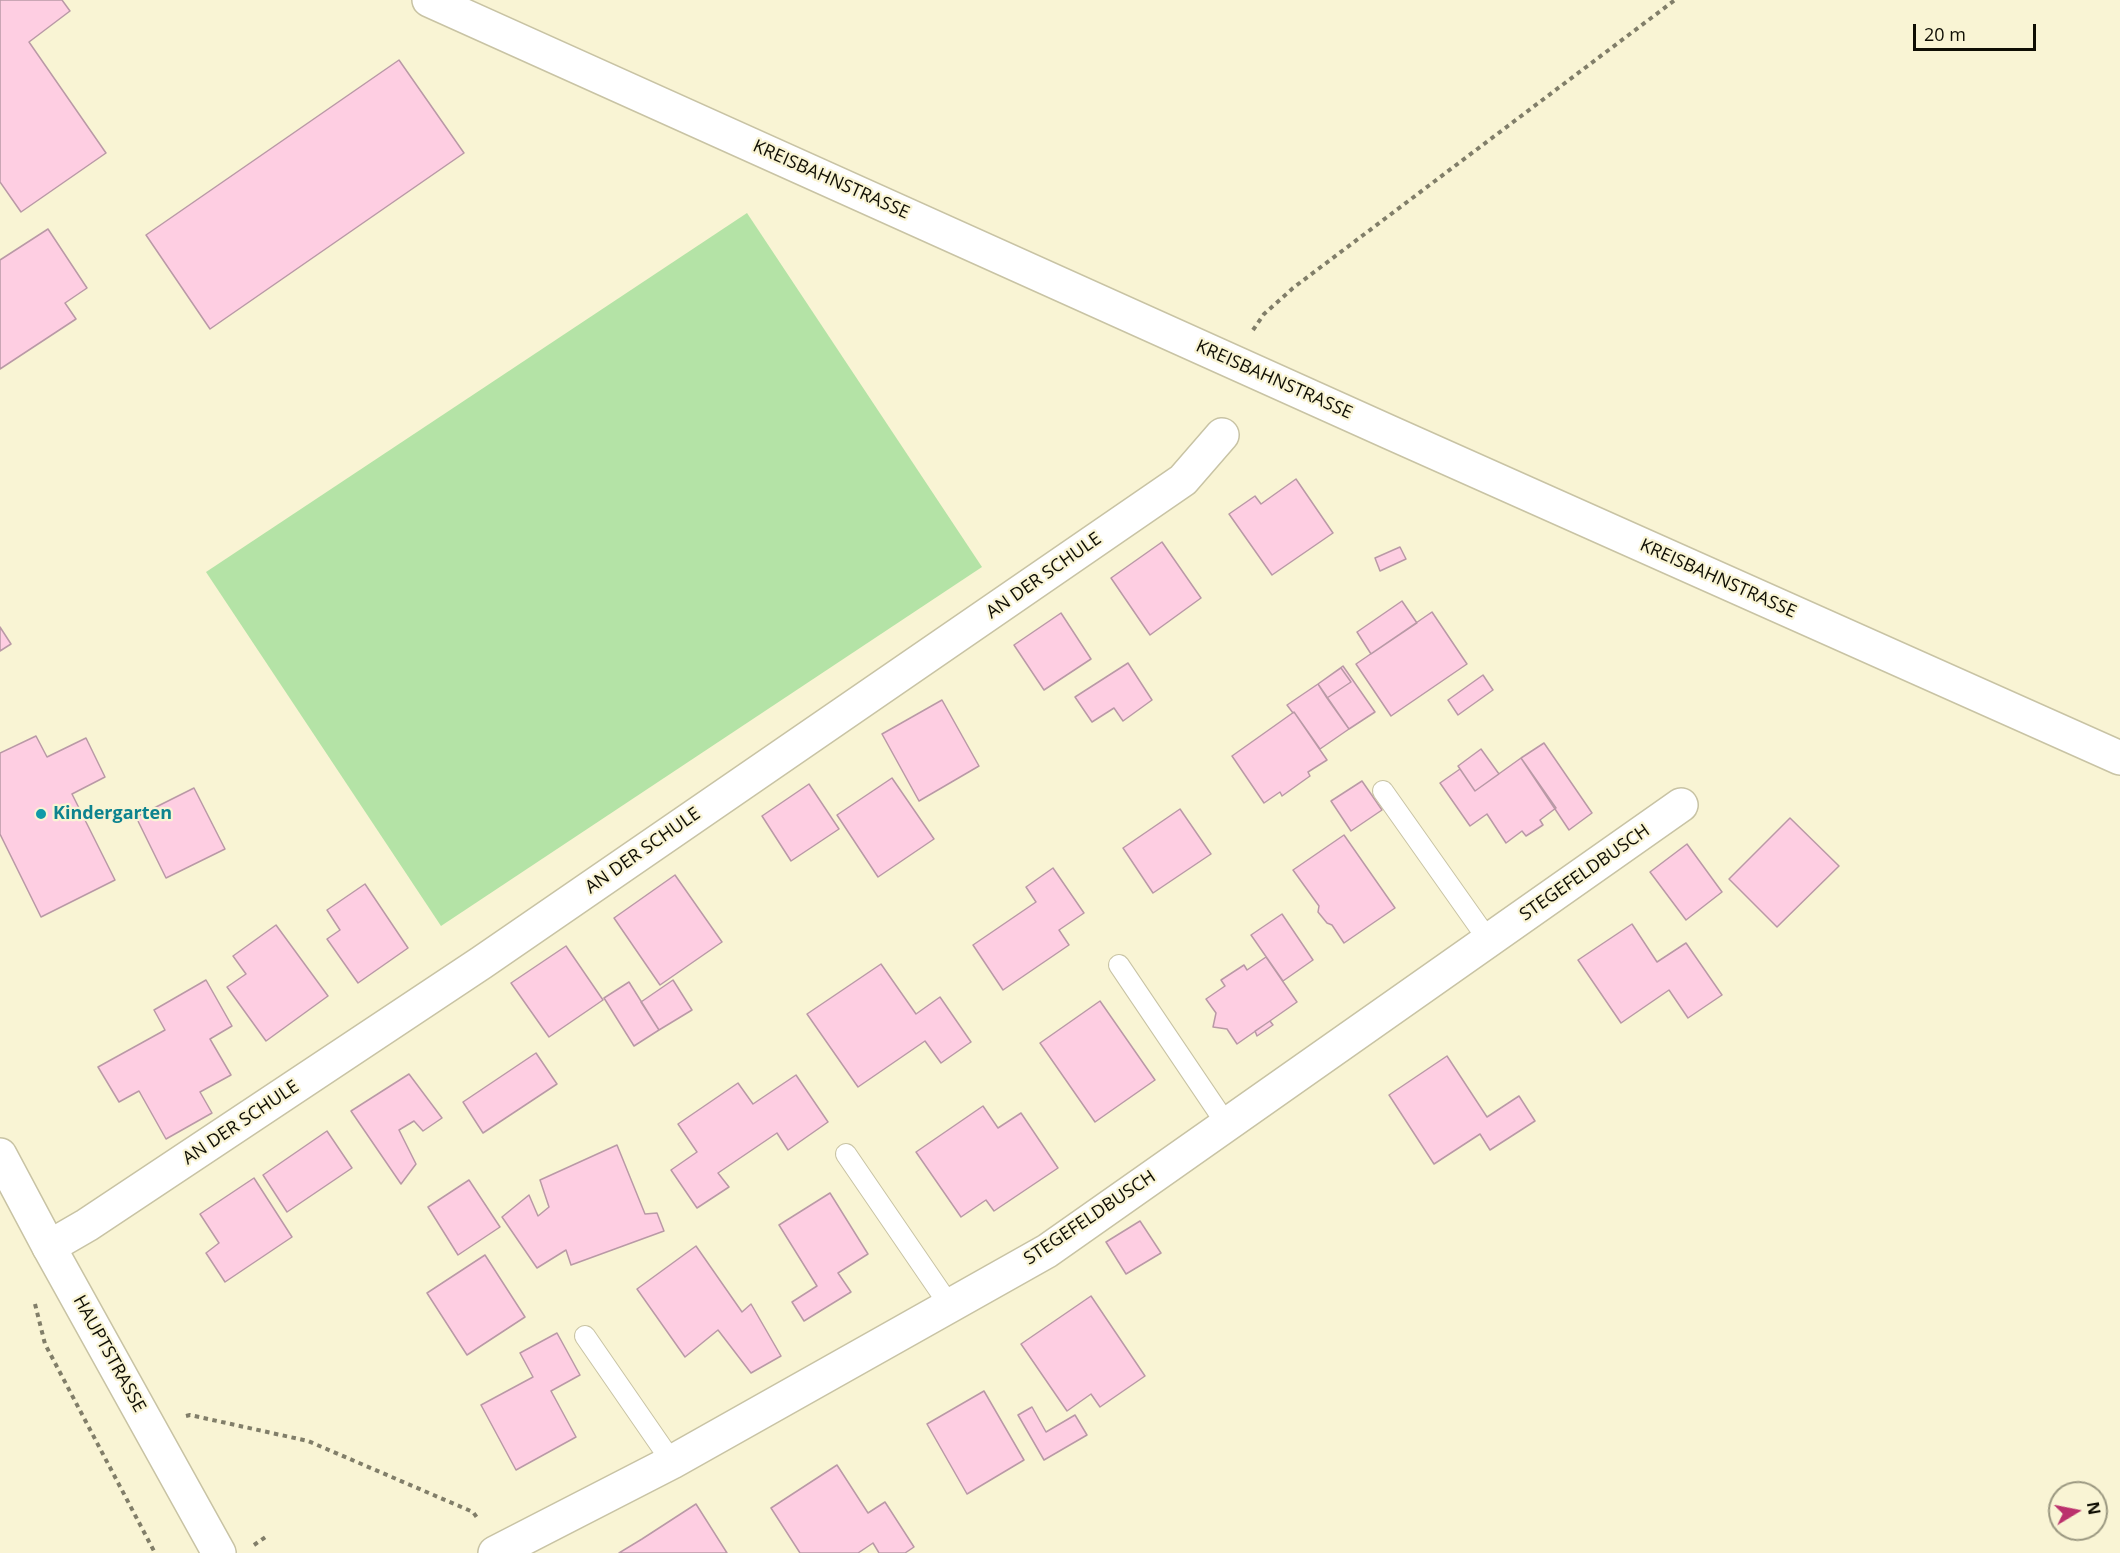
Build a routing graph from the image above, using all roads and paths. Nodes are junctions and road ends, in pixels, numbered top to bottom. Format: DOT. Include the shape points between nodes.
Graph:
graph roads {
  1 [pos="429,0"];
  2 [pos="1675,0"];
  3 [pos="1235,363"];
  4 [pos="1222,435"];
  5 [pos="2120,758"];
  6 [pos="1383,791"];
  7 [pos="1681,806"];
  8 [pos="1489,941"];
  9 [pos="1119,965"];
  10 [pos="1227,1125"];
  11 [pos="846,1154"];
  12 [pos="0,1155"];
  13 [pos="49,1247"];
  14 [pos="950,1306"];
  15 [pos="585,1336"];
  16 [pos="146,1421"];
  17 [pos="672,1462"];
  18 [pos="497,1552"];
  19 [pos="155,1553"];
  20 [pos="219,1553"];
  1 -- 3 [label="street, KREISBAHNSTRASSE"];
  2 -- 3 [label="path" via="1293,288 1264,314"];
  3 -- 5 [label="street, KREISBAHNSTRASSE"];
  4 -- 13 [label="street, AN DER SCHULE" via="1173,487 481,963 87,1226"];
  6 -- 8 [label="lane"];
  7 -- 8 [label="street, STEGEFELDBUSCH"];
  8 -- 10 [label="street, STEGEFELDBUSCH"];
  9 -- 10 [label="lane"];
  10 -- 14 [label="street, STEGEFELDBUSCH" via="1047,1251"];
  11 -- 14 [label="lane"];
  12 -- 13 [label="street, HAUPTSTRASSE"];
  13 -- 16 [label="street, HAUPTSTRASSE"];
  13 -- 19 [label="path" via="32,1294 45,1344"];
  14 -- 17 [label="street, STEGEFELDBUSCH"];
  15 -- 17 [label="lane"];
  16 -- 18 [label="path" via="190,1415 308,1441 473,1512"];
  16 -- 20 [label="street, HAUPTSTRASSE"];
  17 -- 18 [label="street, STEGEFELDBUSCH"];
}
